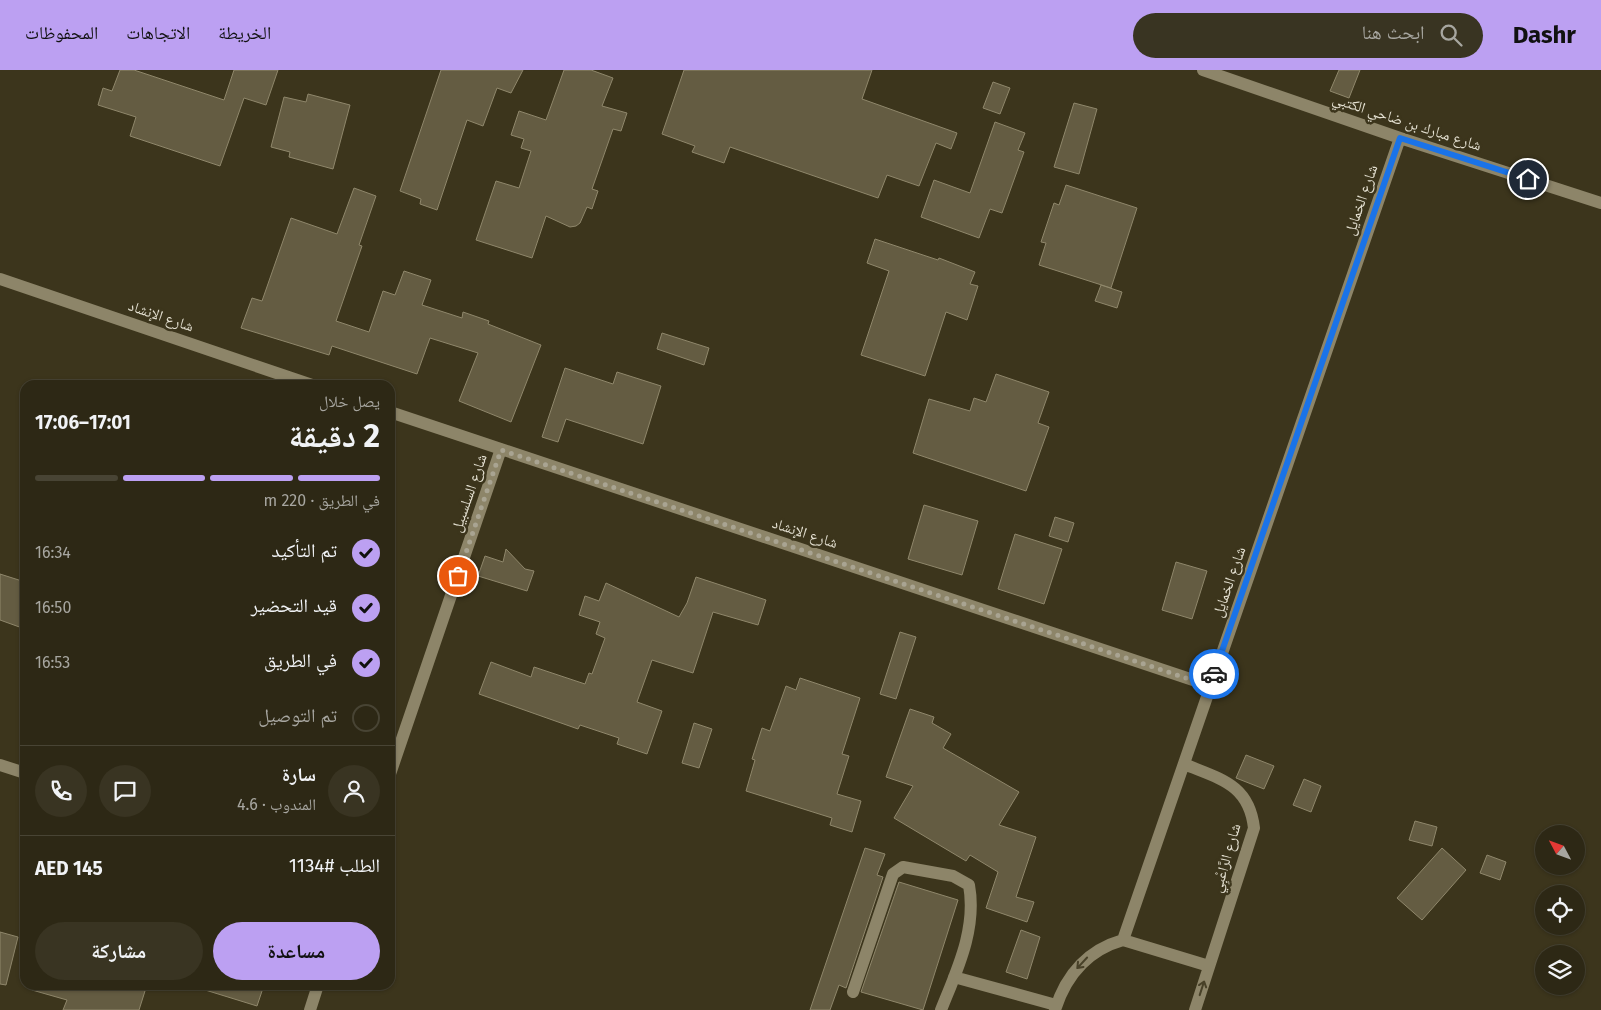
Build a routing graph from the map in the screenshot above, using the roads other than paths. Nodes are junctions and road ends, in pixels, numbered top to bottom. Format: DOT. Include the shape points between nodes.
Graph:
graph roads {
  1 [pos="1203,70"];
  2 [pos="1400,138"];
  3 [pos="1601,203"];
  4 [pos="0,279"];
  5 [pos="297,380"];
  6 [pos="395,414"];
  7 [pos="501,450"];
  8 [pos="1210,686"];
  9 [pos="395,759"];
  10 [pos="1184,764"];
  11 [pos="0,765"];
  12 [pos="20,772"];
  13 [pos="1124,940"];
  14 [pos="1209,966"];
  15 [pos="954,977"];
  16 [pos="316,990"];
  17 [pos="853,992"];
  18 [pos="1056,1007"];
  19 [pos="310,1010"];
  20 [pos="941,1010"];
  21 [pos="1194,1010"];
  1 -- 2 [label="street, شارع مبارك بن ضاحي الكتبي"];
  2 -- 3 [label="street, شارع مبارك بن ضاحي الكتبي"];
  2 -- 8 [label="street, شارع الخمايل"];
  4 -- 5 [label="street, شارع الإنشاد"];
  6 -- 7 [label="street, شارع الإنشاد"];
  7 -- 8 [label="street, شارع الإنشاد"];
  7 -- 9 [label="street, شارع السلسبيل"];
  8 -- 10 [label="street, شارع الخمايل"];
  10 -- 13 [label="street, شارع الخمايل"];
  10 -- 14 [label="street, شارع الرَّاعْبِي" via="1232,784 1252,811 1254,828"];
  11 -- 12 [label="street"];
  13 -- 14 [label="street"];
  13 -- 18 [label="street, one-way" via="1090,954 1076,968"];
  21 -- 14 [label="street, شارع الرَّاعْبِي, one-way"];
  15 -- 17 [label="street" via="970,931 972,901 969,885 953,876 903,867 892,874"];
  15 -- 18 [label="street"];
  15 -- 20 [label="street"];
  16 -- 19 [label="street"];
}
